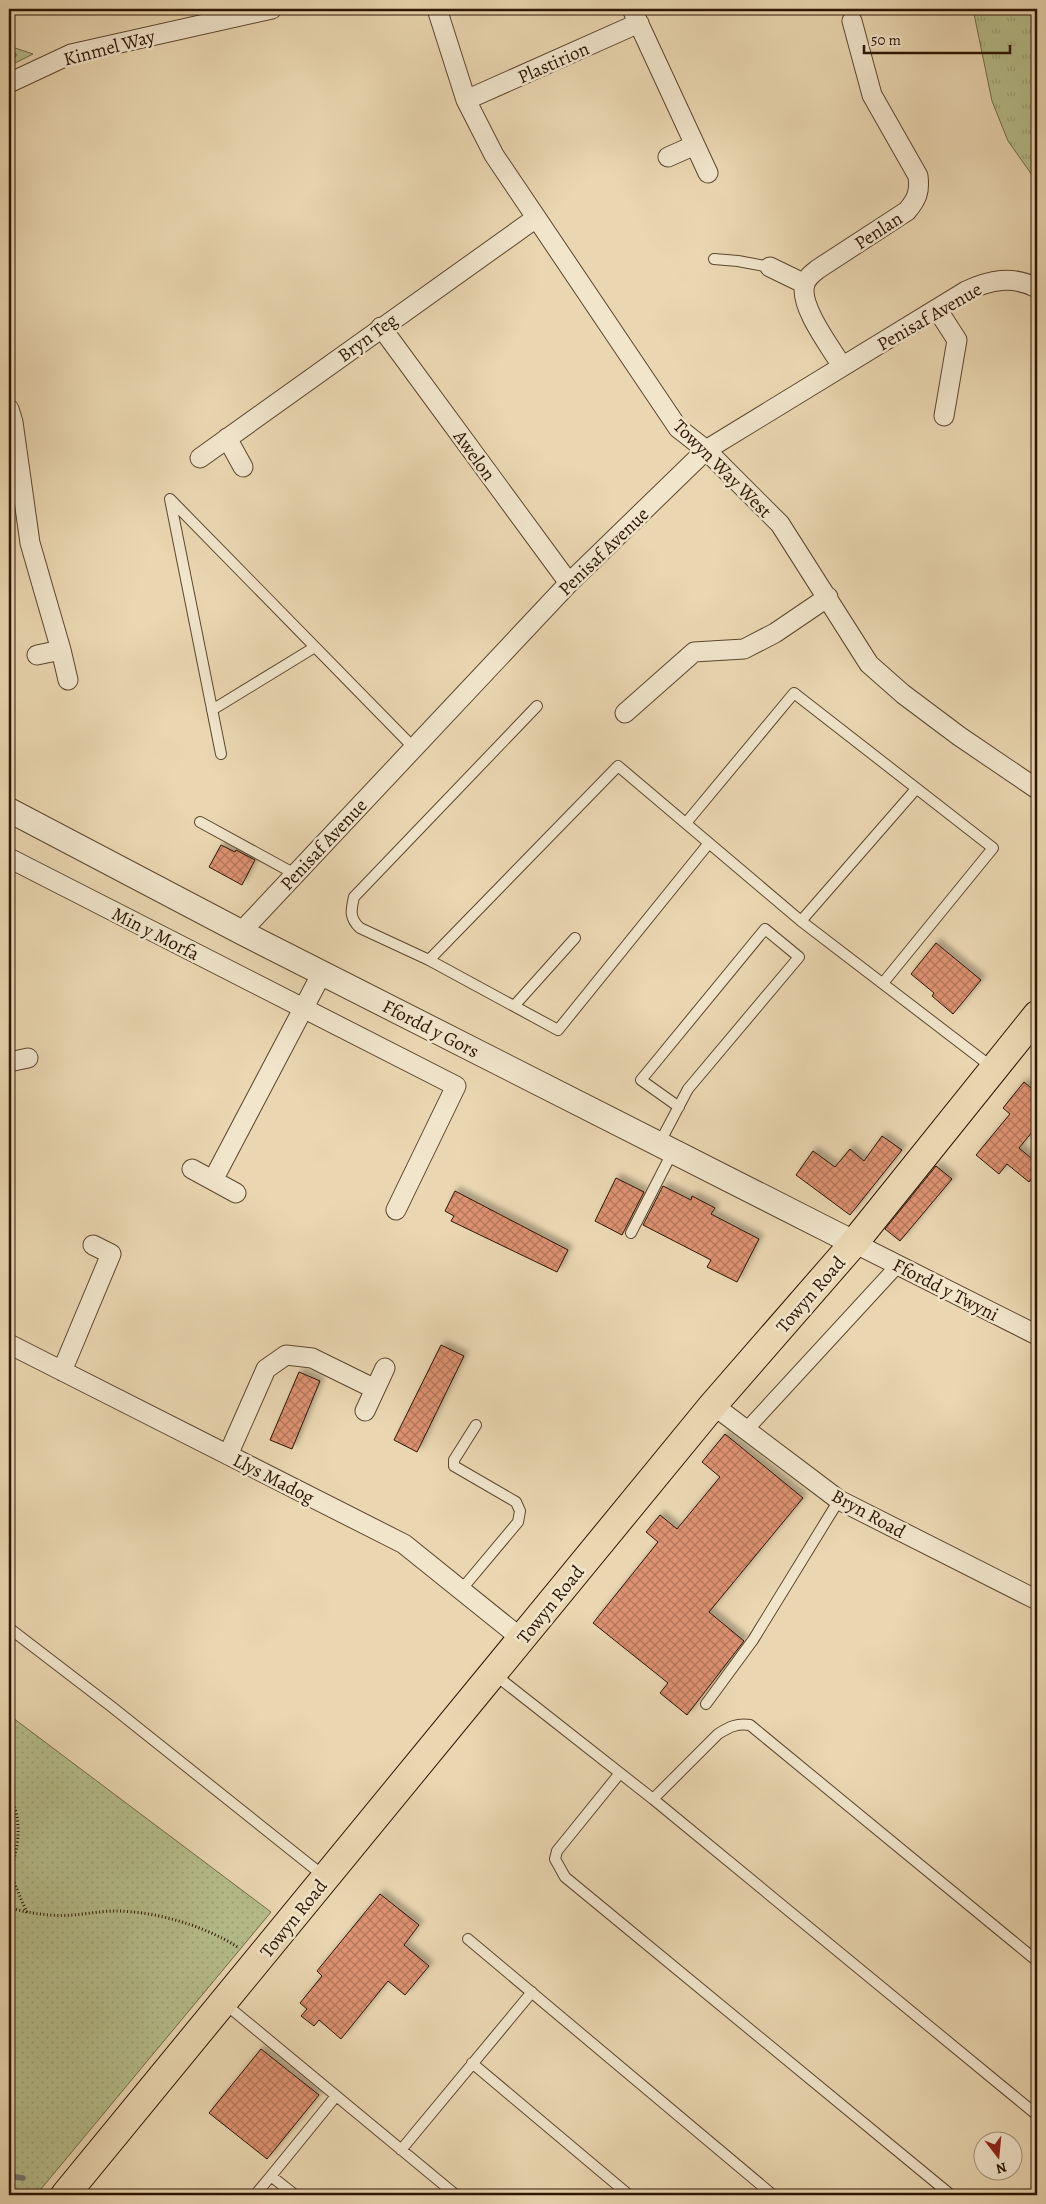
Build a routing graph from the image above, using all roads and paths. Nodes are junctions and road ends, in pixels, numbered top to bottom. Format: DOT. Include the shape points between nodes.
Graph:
graph roads {
  1 [pos="272,9"];
  2 [pos="437,9"];
  3 [pos="635,16"];
  4 [pos="852,21"];
  5 [pos="9,83"];
  6 [pos="466,100"];
  7 [pos="695,145"];
  8 [pos="668,157"];
  9 [pos="708,173"];
  10 [pos="536,218"];
  11 [pos="714,259"];
  12 [pos="770,267"];
  13 [pos="805,284"];
  14 [pos="1037,288"];
  15 [pos="937,309"];
  16 [pos="381,327"];
  17 [pos="842,366"];
  18 [pos="9,409"];
  19 [pos="944,416"];
  20 [pos="227,438"];
  21 [pos="706,450"];
  22 [pos="200,458"];
  23 [pos="243,466"];
  24 [pos="569,583"];
  25 [pos="828,597"];
  26 [pos="315,647"];
  27 [pos="61,650"];
  28 [pos="37,655"];
  29 [pos="68,680"];
  30 [pos="537,706"];
  31 [pos="212,710"];
  32 [pos="625,713"];
  33 [pos="414,748"];
  34 [pos="221,754"];
  35 [pos="1037,788"];
  36 [pos="916,789"];
  37 [pos="9,810"];
  38 [pos="200,822"];
  39 [pos="686,823"];
  40 [pos="709,843"];
  41 [pos="9,858"];
  42 [pos="295,874"];
  43 [pos="801,921"];
  44 [pos="241,932"];
  45 [pos="575,938"];
  46 [pos="429,960"];
  47 [pos="322,973"];
  48 [pos="882,984"];
  49 [pos="514,1006"];
  50 [pos="303,1008"];
  51 [pos="1036,1018"];
  52 [pos="28,1058"];
  53 [pos="9,1062"];
  54 [pos="994,1069"];
  55 [pos="679,1107"];
  56 [pos="666,1148"];
  57 [pos="192,1169"];
  58 [pos="213,1180"];
  59 [pos="236,1194"];
  60 [pos="396,1210"];
  61 [pos="632,1233"];
  62 [pos="854,1243"];
  63 [pos="93,1245"];
  64 [pos="898,1265"];
  65 [pos="1037,1335"];
  66 [pos="9,1344"];
  67 [pos="385,1368"];
  68 [pos="62,1371"];
  69 [pos="375,1389"];
  70 [pos="713,1405"];
  71 [pos="365,1411"];
  72 [pos="476,1425"];
  73 [pos="746,1430"];
  74 [pos="228,1455"];
  75 [pos="839,1500"];
  76 [pos="461,1590"];
  77 [pos="1037,1600"];
  78 [pos="9,1628"];
  79 [pos="522,1639"];
  80 [pos="494,1674"];
  81 [pos="706,1704"];
  82 [pos="620,1773"];
  83 [pos="9,1794"];
  84 [pos="654,1799"];
  85 [pos="9,1873"];
  86 [pos="326,1878"];
  87 [pos="9,1908"];
  88 [pos="27,1913"];
  89 [pos="468,1939"];
  90 [pos="258,1961"];
  91 [pos="1037,1961"];
  92 [pos="532,1992"];
  93 [pos="224,2002"];
  94 [pos="472,2063"];
  95 [pos="336,2096"];
  96 [pos="1037,2115"];
  97 [pos="401,2150"];
  98 [pos="271,2176"];
  99 [pos="65,2195"];
  100 [pos="255,2195"];
  101 [pos="296,2195"];
  102 [pos="456,2195"];
  103 [pos="629,2195"];
  104 [pos="773,2195"];
  105 [pos="951,2195"];
  1 -- 5 [label="street, Kinmel Way" via="71,54"];
  2 -- 6 [label="street, Towyn Way West"];
  3 -- 6 [label="street, Plastirion"];
  3 -- 7 [label="street, Plastirion"];
  4 -- 13 [label="street, Penlan" via="872,95 918,176 920,190 907,211 818,269"];
  6 -- 10 [label="street, Towyn Way West" via="494,155"];
  7 -- 8 [label="street"];
  7 -- 9 [label="street, Plastirion"];
  10 -- 16 [label="street, Bryn Teg"];
  10 -- 21 [label="street, Towyn Way West" via="678,428"];
  11 -- 12 [label="lane"];
  12 -- 13 [label="street"];
  13 -- 17 [label="street" via="807,307"];
  14 -- 15 [label="street, Penisaf Avenue" via="1025,282 1005,279 986,282"];
  15 -- 17 [label="street, Penisaf Avenue"];
  15 -- 19 [label="street" via="957,340"];
  16 -- 20 [label="street, Bryn Teg"];
  16 -- 24 [label="street, Awelon"];
  17 -- 21 [label="street, Penisaf Avenue"];
  18 -- 27 [label="street" via="30,543"];
  20 -- 22 [label="street, Bryn Teg"];
  20 -- 23 [label="street"];
  21 -- 24 [label="street, Penisaf Avenue"];
  21 -- 25 [label="street, Towyn Way West" via="780,524"];
  24 -- 33 [label="street, Penisaf Avenue"];
  25 -- 32 [label="street" via="775,633 744,648 694,652"];
  25 -- 35 [label="street, Towyn Way West" via="869,664 959,736"];
  26 -- 31 [label="lane"];
  26 -- 31 [label="lane" via="170,499"];
  26 -- 33 [label="lane"];
  27 -- 28 [label="street"];
  27 -- 29 [label="street"];
  30 -- 46 [label="lane" via="354,897 353,922 360,928"];
  31 -- 34 [label="lane"];
  33 -- 42 [label="street, Penisaf Avenue"];
  36 -- 39 [label="lane" via="794,693"];
  36 -- 43 [label="lane"];
  36 -- 48 [label="lane" via="993,848"];
  37 -- 44 [label="street, Ffordd y Gors"];
  38 -- 42 [label="lane"];
  39 -- 40 [label="lane"];
  39 -- 46 [label="lane" via="618,766"];
  40 -- 43 [label="lane"];
  40 -- 49 [label="lane" via="558,1030"];
  41 -- 50 [label="street, Min y Morfa"];
  42 -- 44 [label="street, Penisaf Avenue"];
  43 -- 48 [label="lane"];
  44 -- 47 [label="street, Ffordd y Gors"];
  45 -- 49 [label="lane"];
  46 -- 49 [label="lane"];
  47 -- 50 [label="street"];
  47 -- 56 [label="street, Ffordd y Gors"];
  48 -- 54 [label="lane"];
  50 -- 58 [label="street"];
  50 -- 60 [label="street, Min y Morfa" via="456,1086"];
  51 -- 54 [label="main road, Towyn Road"];
  52 -- 53 [label="street"];
  54 -- 62 [label="main road, Towyn Road"];
  55 -- 55 [label="lane" via="688,1089 799,957 765,929 641,1080"];
  55 -- 56 [label="lane"];
  56 -- 61 [label="lane"];
  56 -- 62 [label="street, Ffordd y Gors"];
  57 -- 58 [label="street"];
  58 -- 59 [label="street"];
  62 -- 64 [label="street, Ffordd y Twyni"];
  62 -- 70 [label="main road, Towyn Road"];
  63 -- 68 [label="street" via="111,1254"];
  64 -- 65 [label="street, Ffordd y Twyni"];
  64 -- 73 [label="street"];
  66 -- 68 [label="street, Llys Madog"];
  67 -- 69 [label="street"];
  68 -- 74 [label="street, Llys Madog"];
  69 -- 71 [label="street"];
  69 -- 74 [label="street" via="312,1358 286,1355 266,1369"];
  70 -- 73 [label="street, Bryn Road"];
  70 -- 79 [label="main road, Towyn Road"];
  72 -- 76 [label="lane" via="454,1460 454,1466 516,1502 520,1511 518,1522"];
  73 -- 75 [label="street, Bryn Road"];
  74 -- 76 [label="street, Llys Madog" via="404,1544"];
  75 -- 77 [label="street, Bryn Road"];
  75 -- 81 [label="lane" via="753,1640"];
  76 -- 79 [label="street, Llys Madog"];
  78 -- 86 [label="lane"];
  79 -- 80 [label="main road, Towyn Road"];
  80 -- 82 [label="lane"];
  80 -- 86 [label="main road, Towyn Road"];
  82 -- 84 [label="lane"];
  82 -- 105 [label="lane" via="557,1851 555,1859 565,1877"];
  83 -- 85 [label="path" via="18,1817 18,1832"];
  84 -- 91 [label="lane" via="718,1734 741,1724 750,1725"];
  84 -- 96 [label="lane"];
  85 -- 88 [label="path"];
  86 -- 90 [label="main road, Towyn Road"];
  87 -- 88 [label="path"];
  88 -- 90 [label="path" via="153,1914 229,1942"];
  89 -- 92 [label="lane"];
  90 -- 93 [label="main road, Towyn Road"];
  92 -- 94 [label="lane"];
  92 -- 104 [label="lane"];
  93 -- 95 [label="lane"];
  93 -- 99 [label="main road, Towyn Road"];
  94 -- 97 [label="lane"];
  94 -- 103 [label="lane"];
  95 -- 97 [label="lane"];
  95 -- 98 [label="lane"];
  97 -- 102 [label="lane"];
  98 -- 100 [label="lane"];
  98 -- 101 [label="lane"];
}
